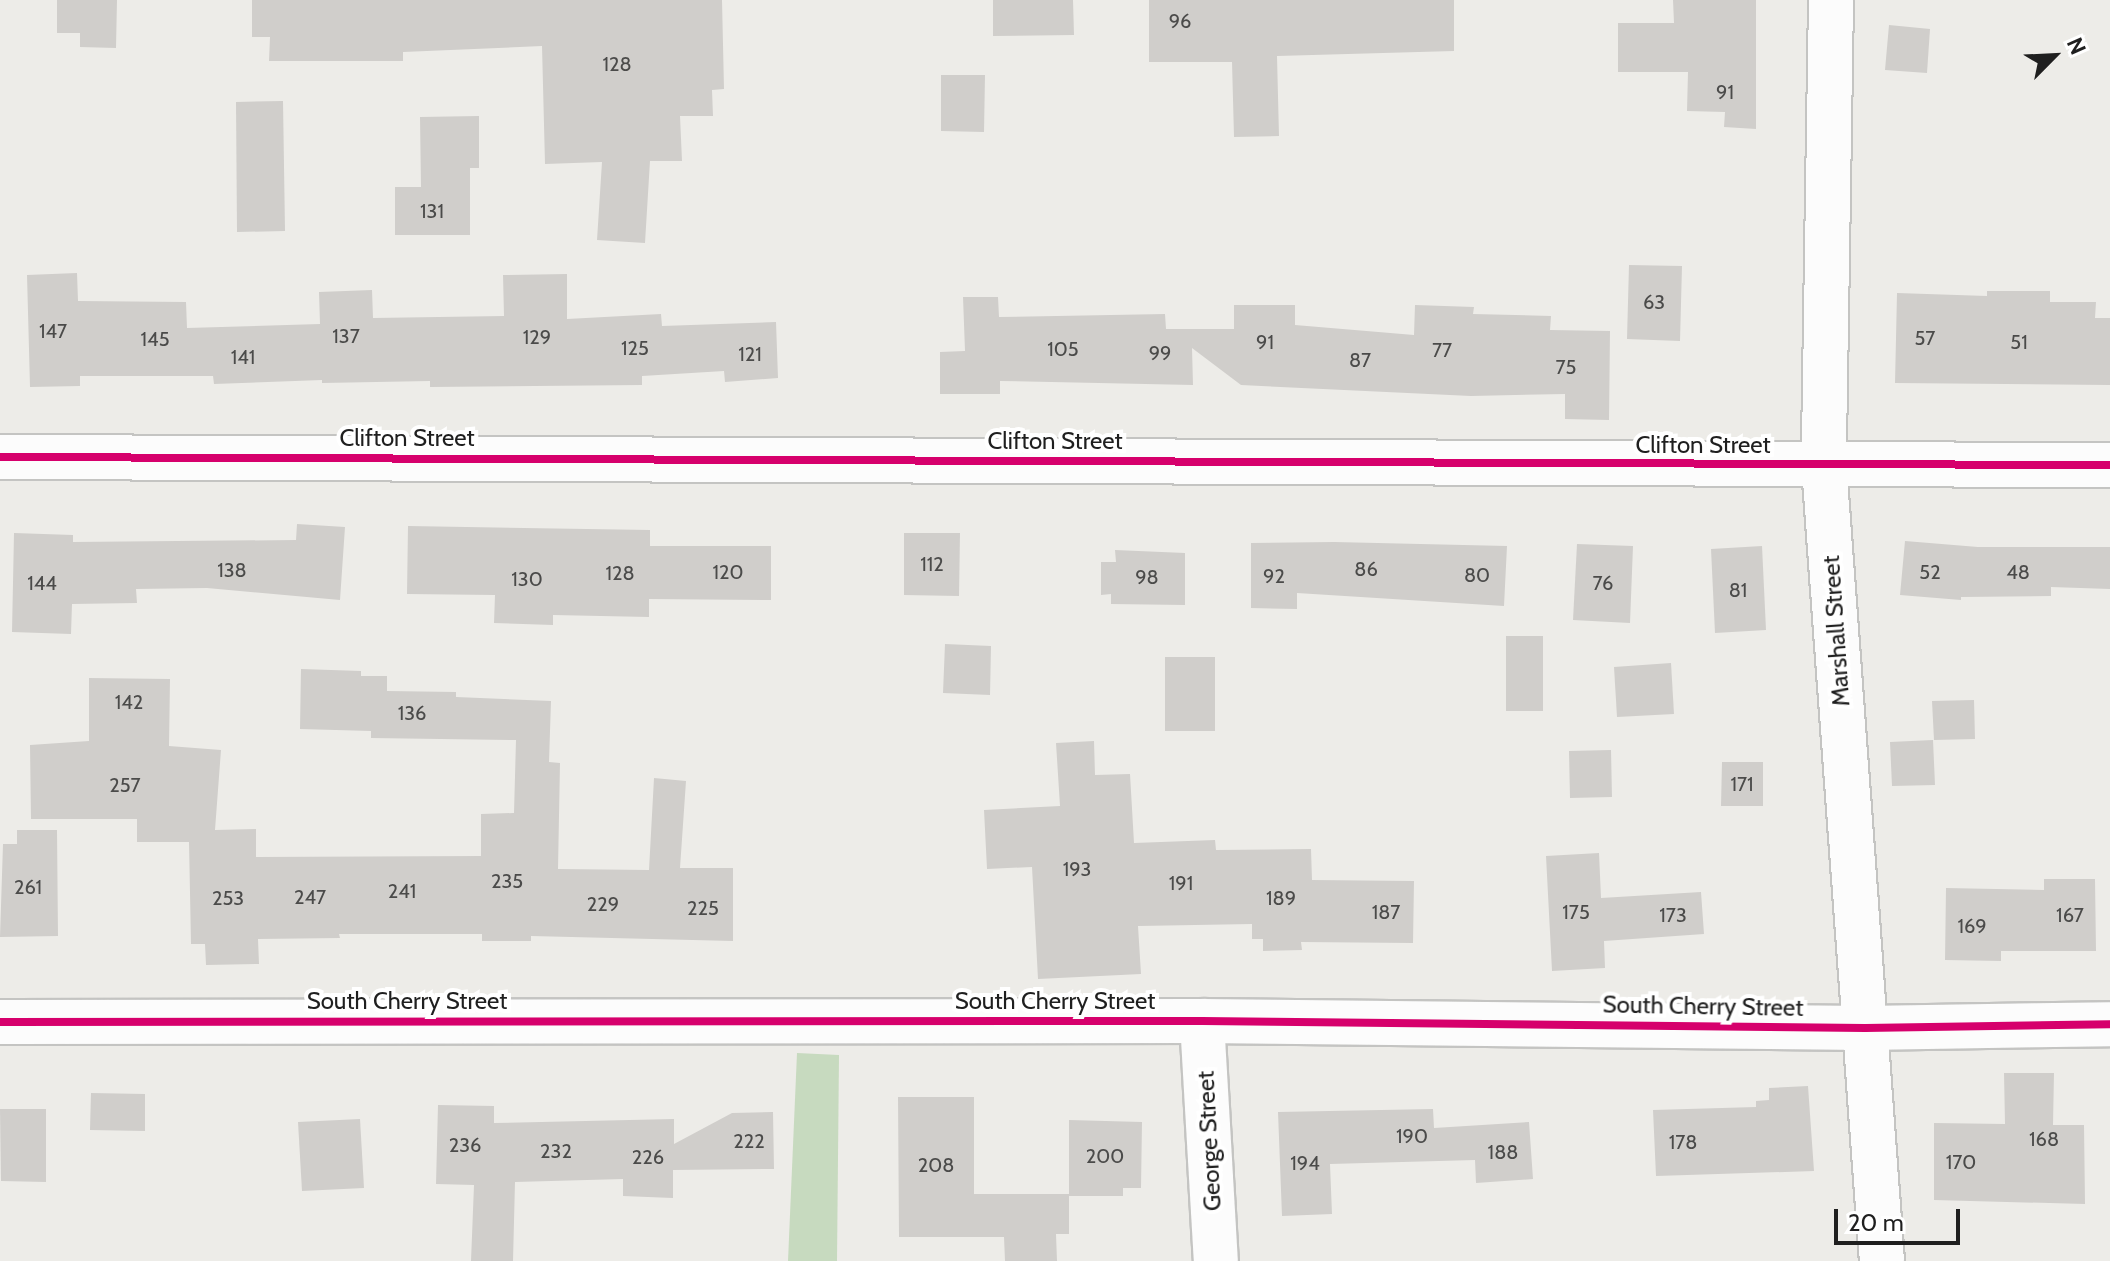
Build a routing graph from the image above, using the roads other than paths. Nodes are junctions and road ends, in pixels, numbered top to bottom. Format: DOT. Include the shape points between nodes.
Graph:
graph roads {
  1 [pos="1831,0"];
  2 [pos="0,457"];
  3 [pos="2110,465"];
  4 [pos="1824,466"];
  5 [pos="1202,1021"];
  6 [pos="0,1022"];
  7 [pos="2110,1024"];
  8 [pos="1865,1028"];
  9 [pos="1216,1261"];
  10 [pos="1882,1261"];
  1 -- 4 [label="street, Marshall Street"];
  2 -- 4 [label="street, Clifton Street"];
  3 -- 4 [label="street, Clifton Street"];
  4 -- 8 [label="street, Marshall Street"];
  5 -- 6 [label="street, South Cherry Street"];
  5 -- 8 [label="street, South Cherry Street"];
  5 -- 9 [label="street, George Street"];
  7 -- 8 [label="street, South Cherry Street"];
  8 -- 10 [label="street, Marshall Street"];
}
